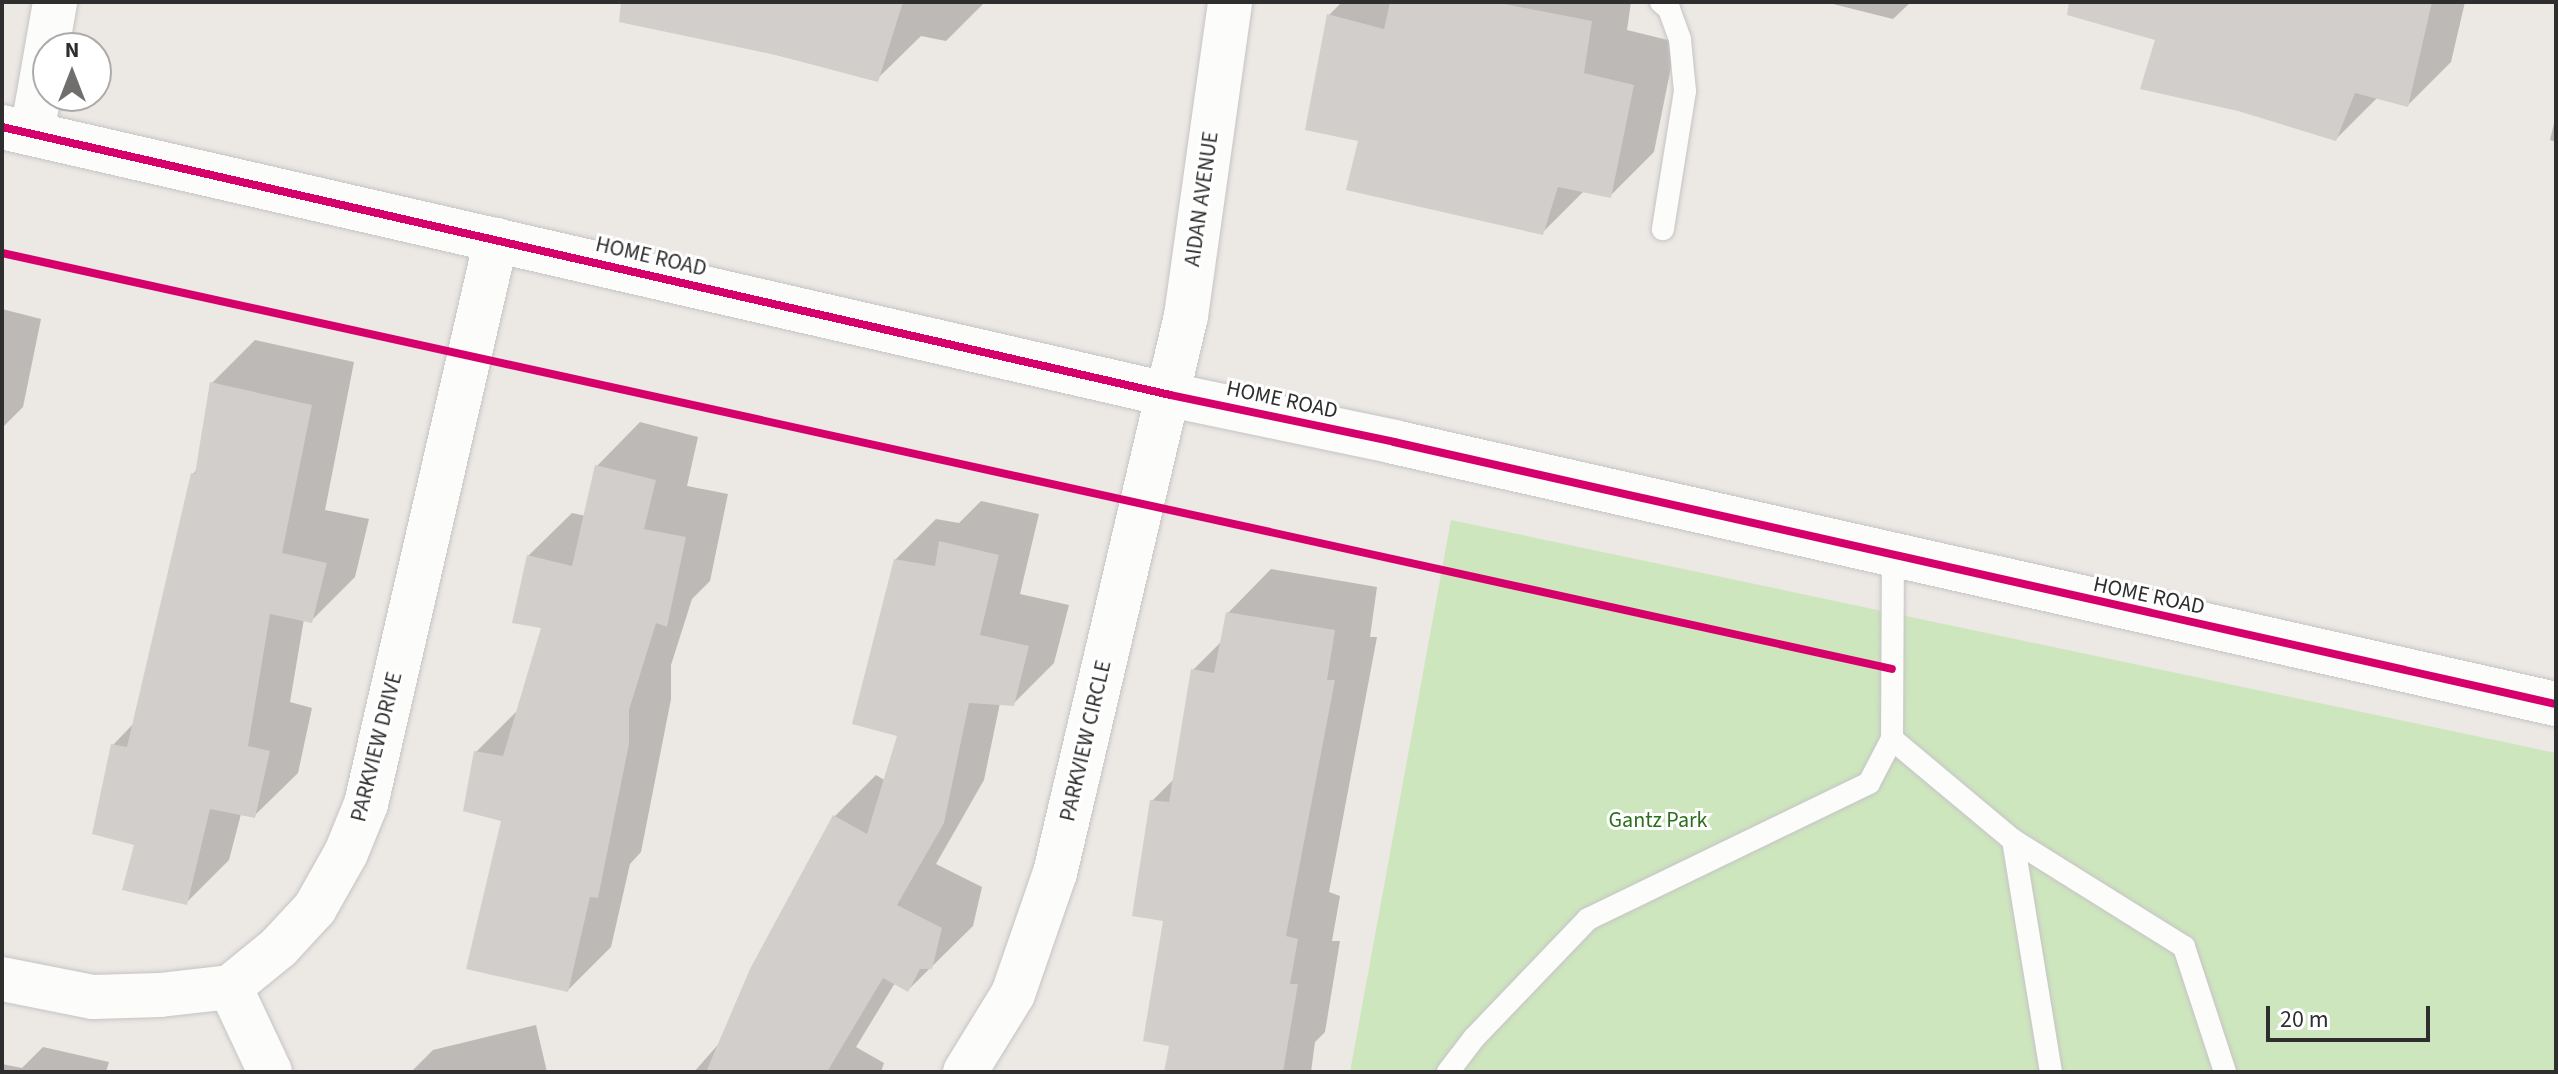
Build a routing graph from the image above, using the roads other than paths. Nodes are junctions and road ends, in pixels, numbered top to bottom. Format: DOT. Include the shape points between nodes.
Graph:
graph roads {
  1 [pos="55,2"];
  2 [pos="1230,2"];
  3 [pos="1661,2"];
  4 [pos="17,130"];
  5 [pos="1663,229"];
  6 [pos="496,240"];
  7 [pos="1170,395"];
  8 [pos="1893,557"];
  9 [pos="2556,704"];
  10 [pos="1892,739"];
  11 [pos="2013,840"];
  12 [pos="2,979"];
  13 [pos="230,987"];
  14 [pos="270,1072"];
  15 [pos="965,1072"];
  16 [pos="1448,1072"];
  17 [pos="2051,1072"];
  18 [pos="2225,1072"];
  1 -- 4 [label="street"];
  2 -- 7 [label="street, AIDAN AVENUE"];
  3 -- 5 [label="lane" via="1669,9 1680,40 1685,91"];
  4 -- 6 [label="street, HOME ROAD"];
  6 -- 7 [label="street, HOME ROAD"];
  6 -- 13 [label="street, PARKVIEW DRIVE" via="366,804 315,908 279,947"];
  7 -- 8 [label="street, HOME ROAD"];
  7 -- 15 [label="street, PARKVIEW CIRCLE" via="1055,873 1013,994"];
  8 -- 9 [label="street, HOME ROAD"];
  8 -- 10 [label="lane"];
  10 -- 11 [label="lane"];
  10 -- 16 [label="lane" via="1869,783 1588,919"];
  11 -- 17 [label="lane"];
  11 -- 18 [label="lane" via="2184,947"];
  12 -- 13 [label="street" via="93,997"];
  13 -- 14 [label="street"];
}
